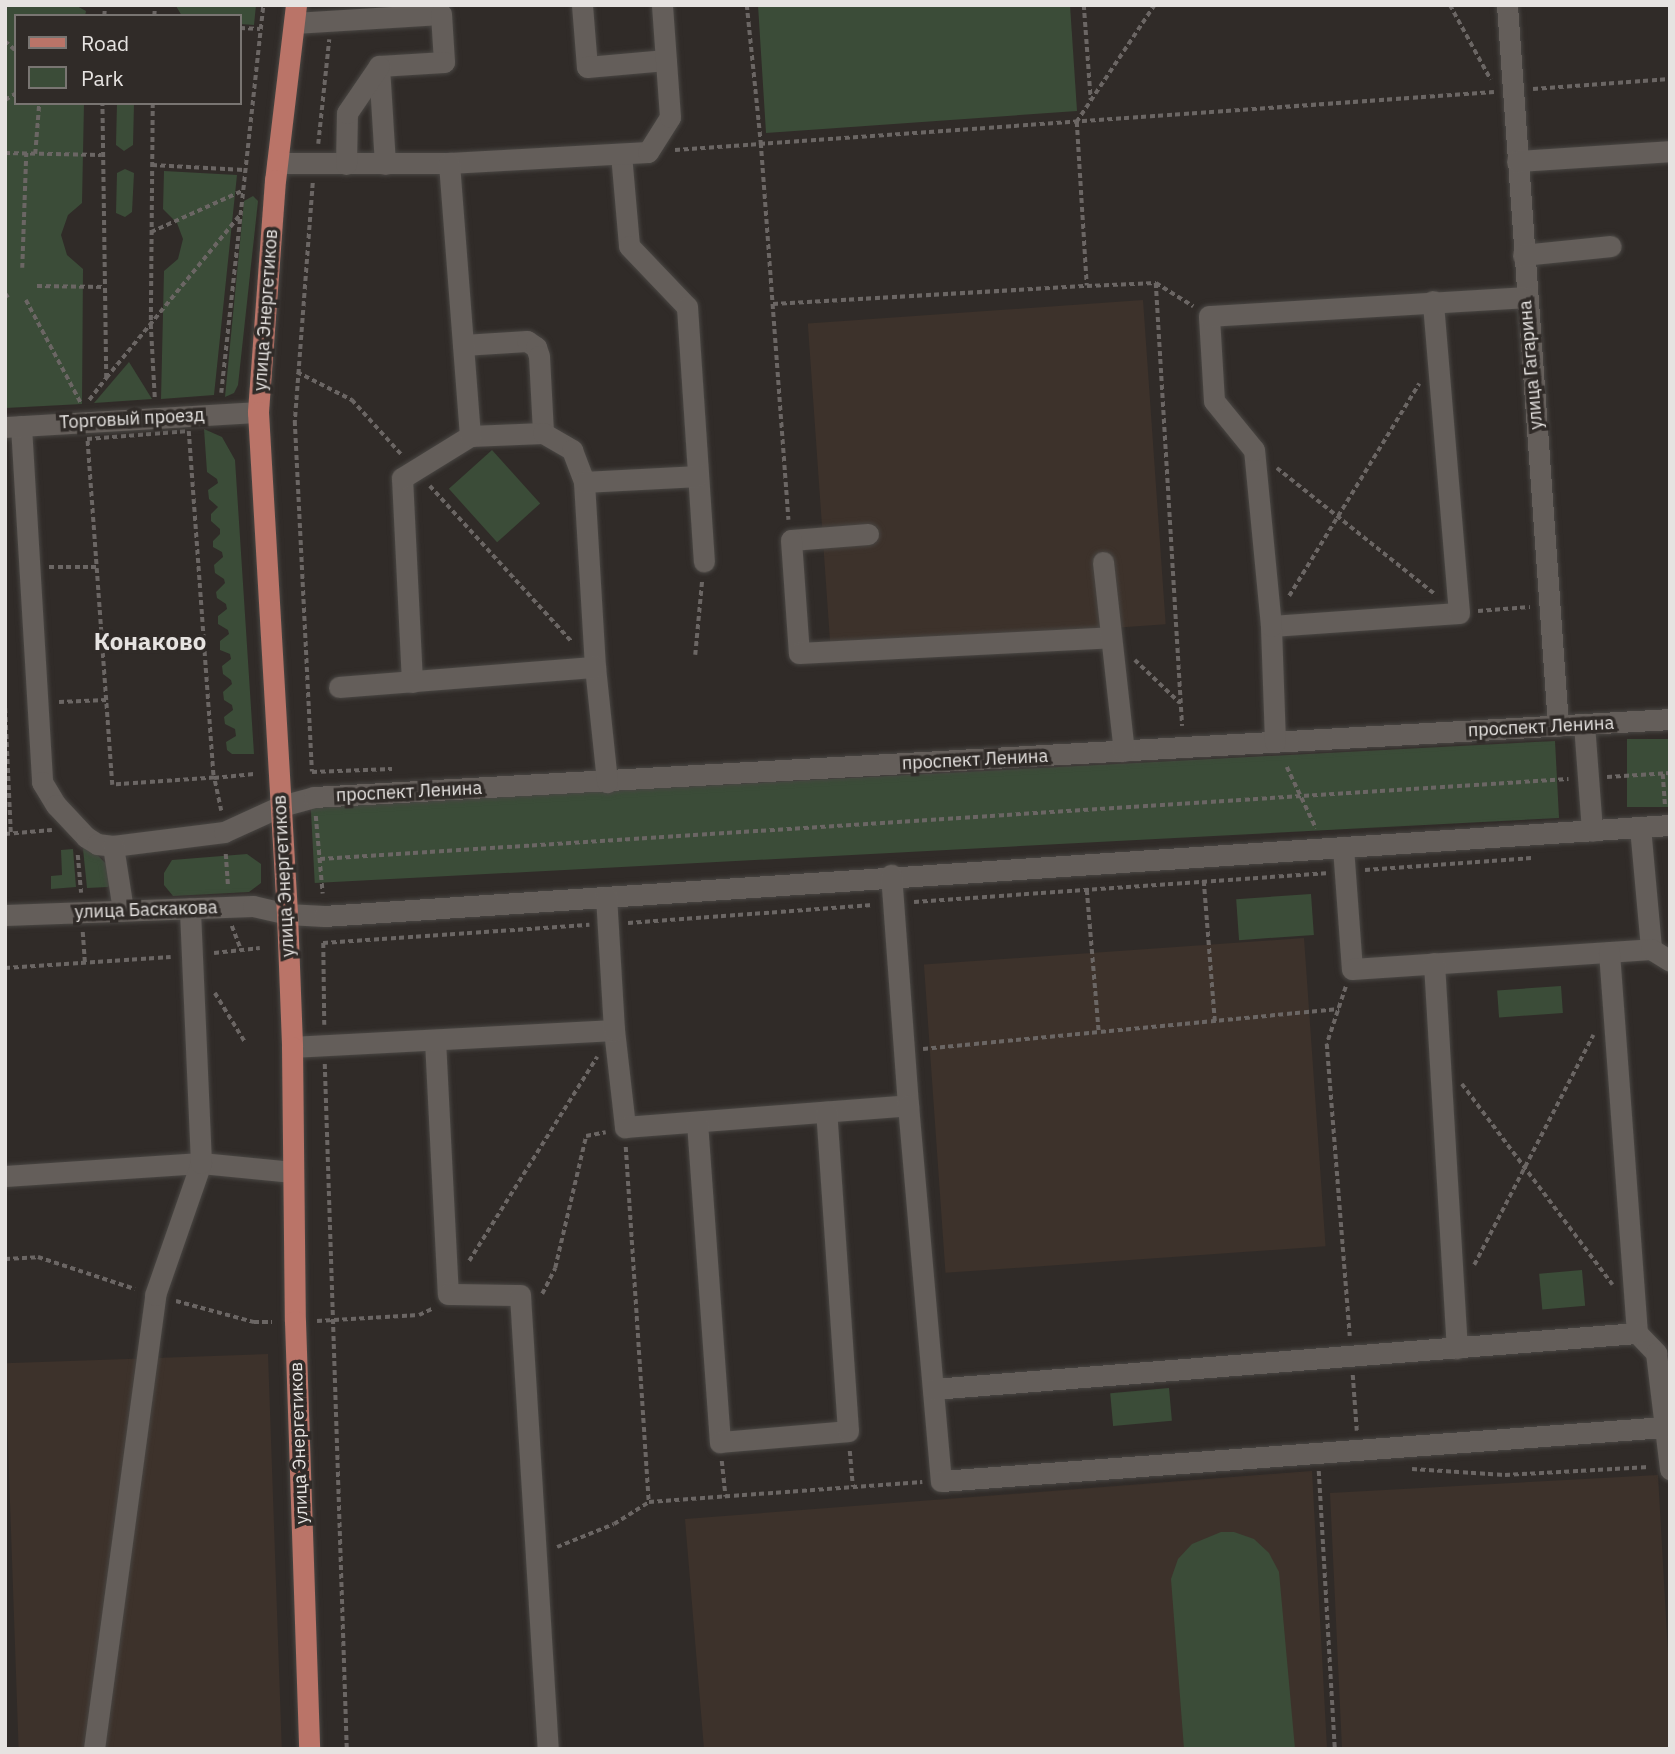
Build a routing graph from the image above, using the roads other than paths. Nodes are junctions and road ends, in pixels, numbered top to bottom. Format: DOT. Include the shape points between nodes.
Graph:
graph roads {
  1 [pos="582,5"];
  2 [pos="662,5"];
  3 [pos="1507,5"];
  4 [pos="295,14"];
  5 [pos="666,60"];
  6 [pos="379,66"];
  7 [pos="1670,151"];
  8 [pos="621,154"];
  9 [pos="1517,161"];
  10 [pos="277,163"];
  11 [pos="385,163"];
  12 [pos="449,163"];
  13 [pos="346,164"];
  14 [pos="1611,246"];
  15 [pos="1523,255"];
  16 [pos="1525,297"];
  17 [pos="1433,302"];
  18 [pos="463,345"];
  19 [pos="258,412"];
  20 [pos="13,426"];
  21 [pos="543,433"];
  22 [pos="470,436"];
  23 [pos="698,476"];
  24 [pos="584,482"];
  25 [pos="868,534"];
  26 [pos="704,561"];
  27 [pos="1103,562"];
  28 [pos="1270,626"];
  29 [pos="1111,637"];
  30 [pos="595,667"];
  31 [pos="412,682"];
  32 [pos="339,687"];
  33 [pos="1670,719"];
  34 [pos="1584,724"];
  35 [pos="1558,726"];
  36 [pos="1275,742"];
  37 [pos="1124,751"];
  38 [pos="607,782"];
  39 [pos="281,806"];
  40 [pos="1668,825"];
  41 [pos="1640,828"];
  42 [pos="1592,831"];
  43 [pos="113,846"];
  44 [pos="1343,847"];
  45 [pos="891,876"];
  46 [pos="606,897"];
  47 [pos="190,908"];
  48 [pos="123,910"];
  49 [pos="286,914"];
  50 [pos="5,915"];
  51 [pos="1651,949"];
  52 [pos="1609,952"];
  53 [pos="1670,961"];
  54 [pos="1434,963"];
  55 [pos="614,1030"];
  56 [pos="435,1040"];
  57 [pos="292,1047"];
  58 [pos="908,1105"];
  59 [pos="826,1112"];
  60 [pos="696,1122"];
  61 [pos="201,1163"];
  62 [pos="293,1172"];
  63 [pos="5,1176"];
  64 [pos="1636,1324"];
  65 [pos="1457,1348"];
  66 [pos="1663,1353"];
  67 [pos="933,1390"];
  68 [pos="1665,1427"];
  69 [pos="1670,1468"];
  70 [pos="94,1749"];
  71 [pos="309,1749"];
  72 [pos="548,1749"];
  1 -- 5 [label="street" via="587,67"];
  2 -- 5 [label="street"];
  3 -- 9 [label="street, улица Гагарина" via="1504,91"];
  4 -- 6 [label="street" via="331,20 441,14 444,62"];
  4 -- 10 [label="main road, улица Энергетиков"];
  5 -- 8 [label="street" via="670,117 648,152"];
  6 -- 11 [label="street"];
  6 -- 13 [label="street" via="347,113"];
  7 -- 9 [label="street"];
  8 -- 12 [label="street"];
  8 -- 23 [label="street" via="629,246 687,307"];
  9 -- 15 [label="street, улица Гагарина"];
  10 -- 13 [label="street"];
  10 -- 19 [label="main road, улица Энергетиков"];
  11 -- 12 [label="street"];
  11 -- 13 [label="street"];
  12 -- 18 [label="street"];
  14 -- 15 [label="street"];
  15 -- 16 [label="street, улица Гагарина"];
  16 -- 17 [label="street"];
  16 -- 35 [label="street, улица Гагарина"];
  17 -- 28 [label="street" via="1459,613"];
  17 -- 28 [label="street" via="1209,316 1214,401 1254,450"];
  18 -- 21 [label="street" via="527,341 536,347"];
  18 -- 22 [label="street"];
  19 -- 20 [label="street, Торговый проезд"];
  19 -- 39 [label="main road, улица Энергетиков"];
  20 -- 43 [label="street" via="42,782 86,837"];
  21 -- 22 [label="street"];
  21 -- 24 [label="street" via="572,450"];
  22 -- 31 [label="street" via="402,478"];
  23 -- 24 [label="street"];
  23 -- 26 [label="street"];
  24 -- 30 [label="street"];
  25 -- 29 [label="street" via="791,540 799,653"];
  27 -- 29 [label="street"];
  28 -- 36 [label="street"];
  29 -- 37 [label="street"];
  30 -- 31 [label="street"];
  30 -- 38 [label="street"];
  31 -- 32 [label="street"];
  33 -- 34 [label="street, проспект Ленина"];
  34 -- 35 [label="street, проспект Ленина"];
  34 -- 42 [label="street"];
  35 -- 36 [label="street, проспект Ленина"];
  36 -- 37 [label="street, проспект Ленина"];
  37 -- 38 [label="street, проспект Ленина"];
  38 -- 39 [label="street, проспект Ленина" via="314,797"];
  39 -- 43 [label="street, проспект Ленина" via="224,832"];
  39 -- 49 [label="main road, улица Энергетиков"];
  40 -- 41 [label="street"];
  41 -- 42 [label="street"];
  41 -- 51 [label="street"];
  42 -- 44 [label="street"];
  43 -- 48 [label="street"];
  44 -- 45 [label="street"];
  44 -- 54 [label="street" via="1352,969"];
  45 -- 46 [label="street"];
  45 -- 58 [label="street"];
  46 -- 49 [label="street" via="324,916"];
  46 -- 55 [label="street"];
  47 -- 48 [label="street, улица Баскакова"];
  47 -- 49 [label="street, улица Баскакова" via="253,906"];
  47 -- 61 [label="street"];
  48 -- 50 [label="street, улица Баскакова"];
  49 -- 57 [label="main road, улица Энергетиков"];
  51 -- 52 [label="street"];
  51 -- 53 [label="street"];
  52 -- 54 [label="street"];
  52 -- 64 [label="street"];
  54 -- 65 [label="street"];
  55 -- 56 [label="street"];
  55 -- 60 [label="street" via="625,1127"];
  56 -- 57 [label="street"];
  56 -- 72 [label="street" via="448,1294 520,1295"];
  57 -- 62 [label="main road, улица Энергетиков"];
  58 -- 59 [label="street"];
  58 -- 67 [label="street"];
  59 -- 60 [label="street"];
  59 -- 60 [label="street" via="848,1431 720,1442"];
  61 -- 62 [label="street"];
  61 -- 63 [label="street"];
  61 -- 70 [label="street" via="155,1295"];
  62 -- 71 [label="main road, улица Энергетиков"];
  64 -- 65 [label="street"];
  64 -- 66 [label="street"];
  65 -- 67 [label="street"];
  66 -- 68 [label="street"];
  67 -- 68 [label="street" via="942,1481"];
  68 -- 69 [label="street"];
}
